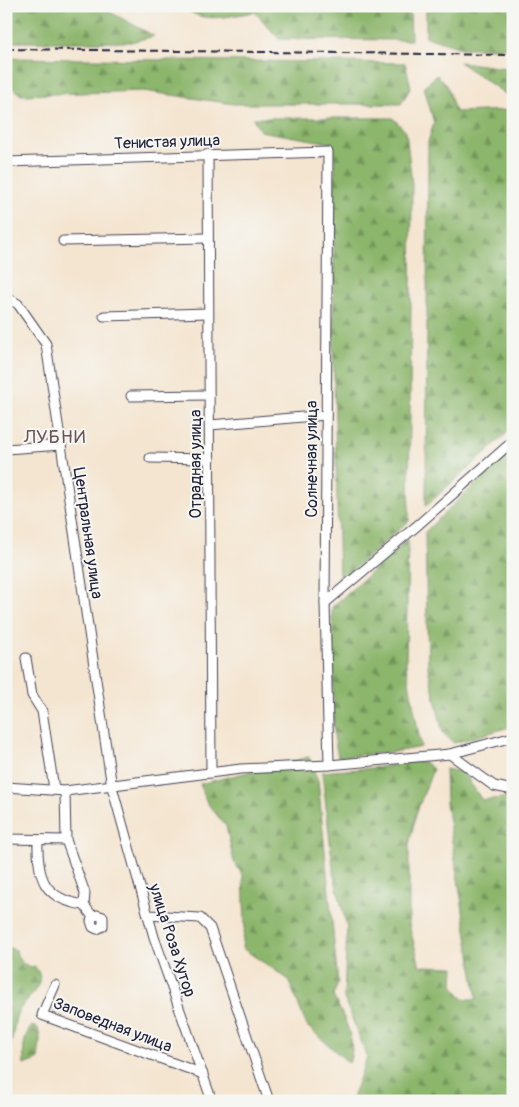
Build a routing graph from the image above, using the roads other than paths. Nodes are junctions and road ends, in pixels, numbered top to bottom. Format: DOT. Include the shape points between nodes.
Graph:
graph roads {
  1 [pos="328,152"];
  2 [pos="208,154"];
  3 [pos="6,162"];
  4 [pos="207,238"];
  5 [pos="63,241"];
  6 [pos="6,297"];
  7 [pos="208,313"];
  8 [pos="104,316"];
  9 [pos="209,395"];
  10 [pos="131,396"];
  11 [pos="326,415"];
  12 [pos="210,425"];
  13 [pos="513,441"];
  14 [pos="61,444"];
  15 [pos="6,449"];
  16 [pos="150,458"];
  17 [pos="210,459"];
  18 [pos="325,603"];
  19 [pos="26,658"];
  20 [pos="513,737"];
  21 [pos="450,754"];
  22 [pos="329,765"];
  23 [pos="210,773"];
  24 [pos="6,787"];
  25 [pos="112,787"];
  26 [pos="54,789"];
  27 [pos="513,790"];
  28 [pos="65,791"];
  29 [pos="6,839"];
  30 [pos="38,840"];
  31 [pos="66,840"];
  32 [pos="84,905"];
  33 [pos="148,915"];
  34 [pos="93,917"];
  35 [pos="55,985"];
  36 [pos="203,1074"];
  37 [pos="212,1101"];
  38 [pos="269,1101"];
  1 -- 2 [label="street, Тенистая улица"];
  1 -- 11 [label="street, Солнечная улица"];
  2 -- 3 [label="street, Тенистая улица"];
  2 -- 4 [label="street, Отрадная улица"];
  4 -- 5 [label="street"];
  4 -- 7 [label="street, Отрадная улица"];
  6 -- 14 [label="street, Центральная улица" via="18,304 46,344"];
  7 -- 8 [label="street"];
  7 -- 9 [label="street, Отрадная улица"];
  9 -- 10 [label="street"];
  9 -- 12 [label="street, Отрадная улица"];
  11 -- 12 [label="street"];
  11 -- 18 [label="street, Солнечная улица"];
  12 -- 17 [label="street, Отрадная улица"];
  13 -- 18 [label="street"];
  14 -- 15 [label="street"];
  14 -- 25 [label="street, Центральная улица"];
  16 -- 17 [label="street"];
  17 -- 23 [label="street, Отрадная улица"];
  18 -- 22 [label="street, Солнечная улица"];
  19 -- 26 [label="street" via="32,695 42,711"];
  20 -- 21 [label="street"];
  21 -- 22 [label="street"];
  21 -- 27 [label="street" via="494,786"];
  22 -- 23 [label="street"];
  23 -- 25 [label="street"];
  24 -- 26 [label="street"];
  25 -- 28 [label="street"];
  25 -- 33 [label="street, улица Роза Хутор"];
  26 -- 28 [label="street"];
  28 -- 31 [label="street"];
  29 -- 30 [label="street"];
  30 -- 31 [label="street"];
  30 -- 32 [label="street" via="40,873 45,886 61,897"];
  31 -- 32 [label="street" via="84,889"];
  32 -- 34 [label="street"];
  33 -- 36 [label="street, улица Роза Хутор"];
  33 -- 38 [label="street" via="200,918 210,928"];
  35 -- 36 [label="street, Заповедная улица" via="42,1015"];
  36 -- 37 [label="street, улица Роза Хутор"];
}
